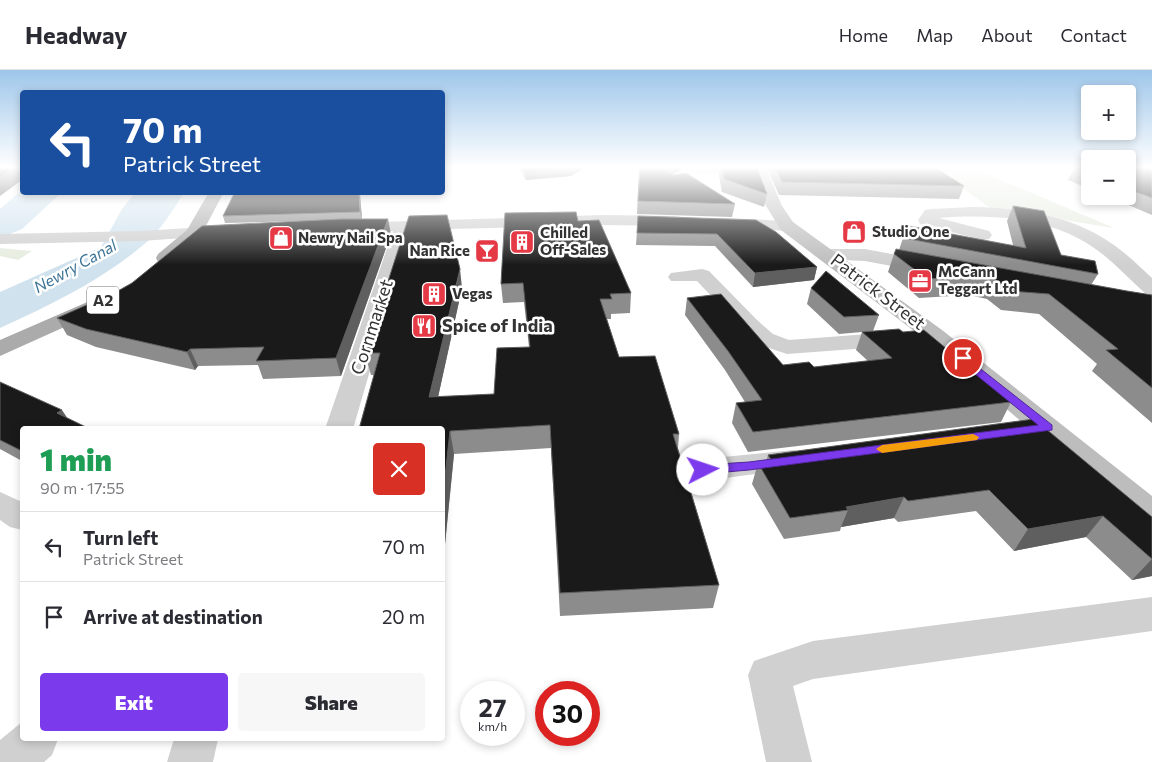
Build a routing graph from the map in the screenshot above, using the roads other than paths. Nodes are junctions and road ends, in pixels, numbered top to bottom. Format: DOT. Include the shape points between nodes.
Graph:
graph roads {
  1 [pos="212,200"];
  2 [pos="772,200"];
  3 [pos="404,225"];
  4 [pos="787,226"];
  5 [pos="336,227"];
  6 [pos="240,229"];
  7 [pos="194,233"];
  8 [pos="983,234"];
  9 [pos="0,238"];
  10 [pos="829,255"];
  11 [pos="153,268"];
  12 [pos="946,271"];
  13 [pos="678,277"];
  14 [pos="113,295"];
  15 [pos="1149,300"];
  16 [pos="934,335"];
  17 [pos="0,348"];
  18 [pos="340,426"];
  19 [pos="1048,428"];
  20 [pos="1009,433"];
  21 [pos="816,458"];
  22 [pos="703,470"];
  23 [pos="0,504"];
  24 [pos="1152,514"];
  25 [pos="20,517"];
  26 [pos="1152,614"];
  27 [pos="34,741"];
  28 [pos="195,741"];
  29 [pos="9,762"];
  30 [pos="190,762"];
  31 [pos="789,762"];
  1 -- 7 [label="main road"];
  2 -- 4 [label="main road"];
  3 -- 4 [label="street" via="603,220"];
  3 -- 5 [label="street"];
  3 -- 18 [label="street, Cornmarket"];
  4 -- 10 [label="main road, Patrick Street"];
  6 -- 7 [label="street"];
  7 -- 9 [label="street"];
  7 -- 11 [label="main road"];
  8 -- 15 [label="street" via="926,220 931,214 965,210 999,212 1060,226 1098,241"];
  10 -- 12 [label="street" via="864,255"];
  10 -- 16 [label="main road, Patrick Street"];
  13 -- 16 [label="street" via="702,275 754,330 765,339 787,347"];
  14 -- 17 [label="main road, A2"];
  16 -- 19 [label="main road, Patrick Street"];
  19 -- 20 [label="street"];
  19 -- 24 [label="main road, Patrick Street"];
  21 -- 22 [label="street"];
  23 -- 25 [label="street"];
  26 -- 31 [label="street" via="813,660 769,675"];
  27 -- 29 [label="street"];
  28 -- 30 [label="street"];
}
